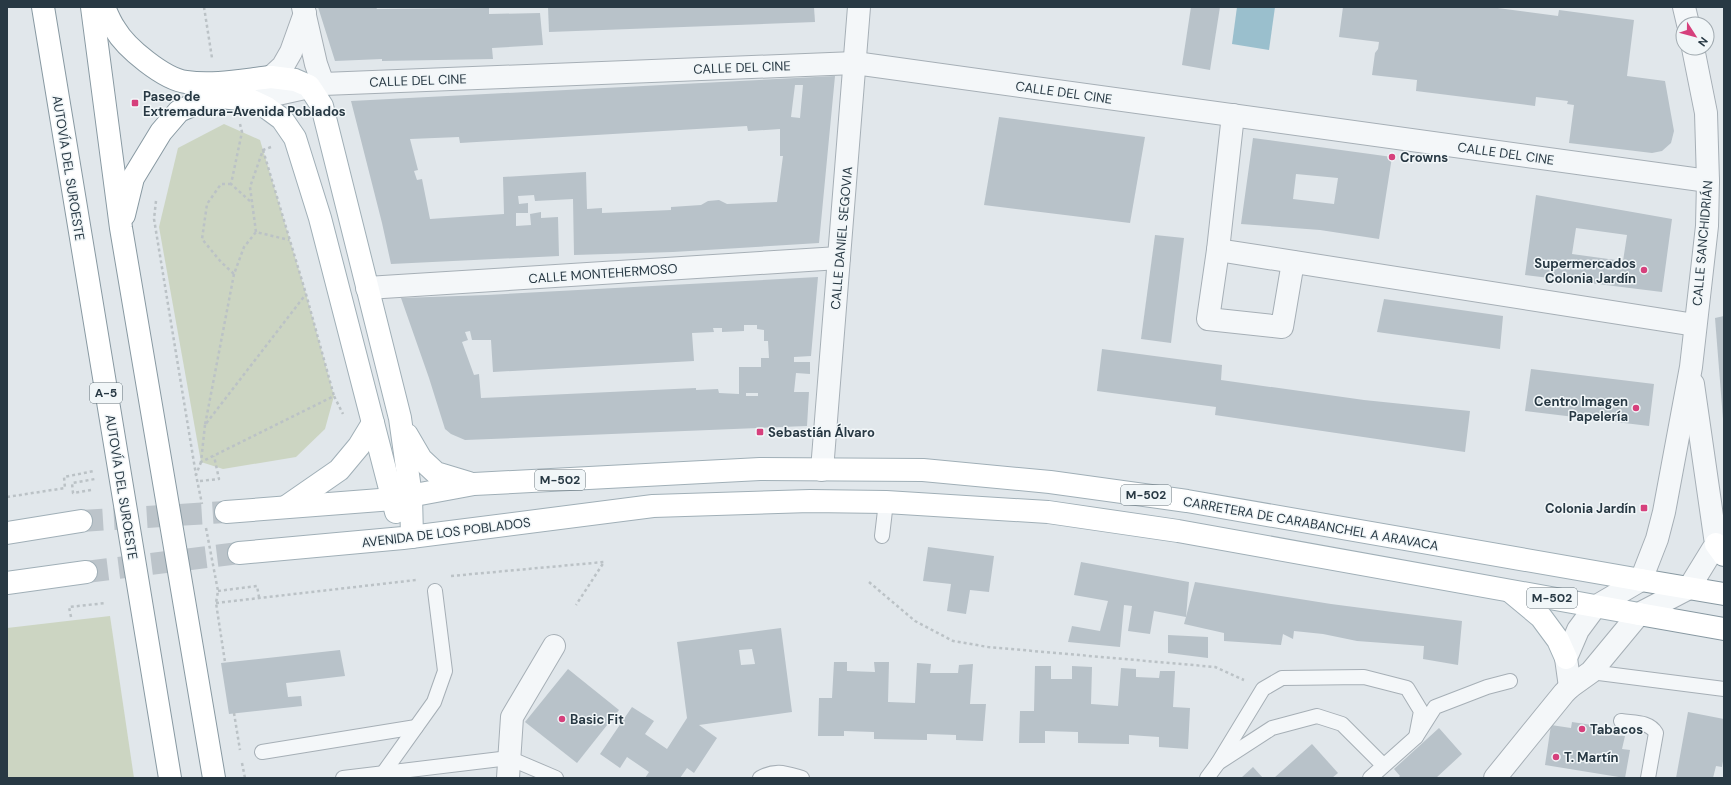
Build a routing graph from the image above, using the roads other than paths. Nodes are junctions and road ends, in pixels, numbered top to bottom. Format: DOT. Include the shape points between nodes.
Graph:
graph roads {
  1 [pos="43,7"];
  2 [pos="92,7"];
  3 [pos="104,7"];
  4 [pos="859,7"];
  5 [pos="304,10"];
  6 [pos="1695,56"];
  7 [pos="855,63"];
  8 [pos="278,79"];
  9 [pos="316,85"];
  10 [pos="250,100"];
  11 [pos="1232,115"];
  12 [pos="282,119"];
  13 [pos="1708,181"];
  14 [pos="121,228"];
  15 [pos="1218,250"];
  16 [pos="839,258"];
  17 [pos="1292,262"];
  18 [pos="367,288"];
  19 [pos="1695,325"];
  20 [pos="1691,367"];
  21 [pos="373,423"];
  22 [pos="401,426"];
  23 [pos="822,470"];
  24 [pos="474,484"];
  25 [pos="402,497"];
  26 [pos="886,502"];
  27 [pos="286,507"];
  28 [pos="226,512"];
  29 [pos="81,521"];
  30 [pos="7,533"];
  31 [pos="882,536"];
  32 [pos="408,537"];
  33 [pos="1720,550"];
  34 [pos="239,553"];
  35 [pos="86,572"];
  36 [pos="1640,580"];
  37 [pos="7,583"];
  38 [pos="1689,588"];
  39 [pos="1508,590"];
  40 [pos="435,591"];
  41 [pos="1724,594"];
  42 [pos="1595,607"];
  43 [pos="1639,614"];
  44 [pos="1724,629"];
  45 [pos="554,646"];
  46 [pos="1566,658"];
  47 [pos="1591,672"];
  48 [pos="1510,681"];
  49 [pos="1570,687"];
  50 [pos="1724,689"];
  51 [pos="1621,721"];
  52 [pos="416,727"];
  53 [pos="1416,737"];
  54 [pos="262,752"];
  55 [pos="1218,763"];
  56 [pos="1383,765"];
  57 [pos="509,768"];
  58 [pos="384,772"];
  59 [pos="170,778"];
  60 [pos="214,778"];
  61 [pos="344,778"];
  62 [pos="556,778"];
  63 [pos="760,778"];
  64 [pos="802,778"];
  65 [pos="1207,778"];
  66 [pos="1370,778"];
  67 [pos="1495,778"];
  68 [pos="1648,778"];
  1 -- 59 [label="main road, AUTOVÍA DEL SUROESTE / A-5"];
  2 -- 14 [label="main road"];
  3 -- 8 [label="main road" via="115,30 162,74 185,82"];
  4 -- 7 [label="street, CALLE DANIEL SEGOVIA"];
  5 -- 8 [label="street" via="291,52"];
  5 -- 9 [label="street" via="316,64"];
  6 -- 13 [label="street, CALLE SANCHIDRIÁN" via="1706,113"];
  7 -- 9 [label="street, CALLE DEL CINE"];
  7 -- 11 [label="street, CALLE DEL CINE"];
  7 -- 16 [label="street, CALLE DANIEL SEGOVIA"];
  8 -- 9 [label="main road"];
  8 -- 10 [label="street"];
  8 -- 12 [label="street"];
  9 -- 18 [label="main road"];
  10 -- 12 [label="main road"];
  10 -- 14 [label="main road" via="220,97 179,111 161,132 133,178"];
  11 -- 13 [label="street, CALLE DEL CINE"];
  11 -- 15 [label="street"];
  12 -- 21 [label="main road" via="295,138 320,218"];
  13 -- 19 [label="street, CALLE SANCHIDRIÁN" via="1706,226"];
  14 -- 60 [label="main road"];
  15 -- 17 [label="street"];
  15 -- 17 [label="street" via="1208,319 1282,327"];
  16 -- 18 [label="street, CALLE MONTEHERMOSO"];
  16 -- 23 [label="street, CALLE DANIEL SEGOVIA"];
  17 -- 19 [label="street"];
  18 -- 22 [label="main road"];
  19 -- 20 [label="street, CALLE SANCHIDRIÁN"];
  20 -- 33 [label="street, CALLE SANCHIDRIÁN"];
  20 -- 36 [label="street, CALLE SANCHIDRIÁN" via="1664,512 1657,539"];
  21 -- 25 [label="main road"];
  21 -- 27 [label="main road" via="359,446 339,470"];
  22 -- 24 [label="main road" via="421,460 436,473"];
  22 -- 25 [label="main road"];
  23 -- 24 [label="main road, CARRETERA DE CARABANCHEL A ARAVACA / M-502" via="760,469"];
  23 -- 36 [label="main road, CARRETERA DE CARABANCHEL A ARAVACA / M-502" via="923,470 1050,482 1187,501"];
  24 -- 25 [label="main road, CARRETERA DE CARABANCHEL A ARAVACA / M-502"];
  25 -- 27 [label="main road, CARRETERA DE CARABANCHEL A ARAVACA / M-502"];
  25 -- 32 [label="main road"];
  26 -- 31 [label="lane"];
  26 -- 32 [label="main road, AVENIDA DE LOS POBLADOS / M-502" via="810,500 653,506"];
  26 -- 39 [label="main road, M-502" via="1048,512 1178,531"];
  27 -- 28 [label="main road, CARRETERA DE CARABANCHEL A ARAVACA / M-502"];
  29 -- 30 [label="main road"];
  32 -- 34 [label="main road, AVENIDA DE LOS POBLADOS"];
  33 -- 38 [label="street"];
  35 -- 37 [label="main road"];
  36 -- 38 [label="main road, CARRETERA DE CARABANCHEL A ARAVACA / M-502"];
  36 -- 42 [label="street"];
  38 -- 41 [label="main road, CARRETERA DE CARABANCHEL A ARAVACA / M-502"];
  38 -- 43 [label="street"];
  39 -- 42 [label="main road, M-502"];
  39 -- 46 [label="main road" via="1542,617 1558,640"];
  40 -- 52 [label="lane" via="445,671 434,702"];
  42 -- 43 [label="main road, M-502"];
  42 -- 46 [label="street" via="1578,630"];
  43 -- 44 [label="main road, M-502"];
  43 -- 47 [label="street"];
  45 -- 57 [label="street" via="512,717"];
  46 -- 49 [label="street"];
  47 -- 49 [label="street"];
  47 -- 50 [label="lane"];
  48 -- 53 [label="lane" via="1435,706"];
  49 -- 67 [label="street"];
  51 -- 68 [label="lane" via="1648,724 1656,733"];
  52 -- 54 [label="lane"];
  52 -- 58 [label="lane"];
  53 -- 55 [label="lane" via="1420,710 1407,688 1364,677 1282,678 1263,689"];
  53 -- 56 [label="lane"];
  55 -- 56 [label="lane" via="1272,728 1317,716 1342,724"];
  55 -- 65 [label="lane"];
  56 -- 66 [label="lane"];
  57 -- 58 [label="lane"];
  57 -- 62 [label="lane"];
  58 -- 61 [label="lane"];
  63 -- 64 [label="lane" via="770,772 782,772"];
}
